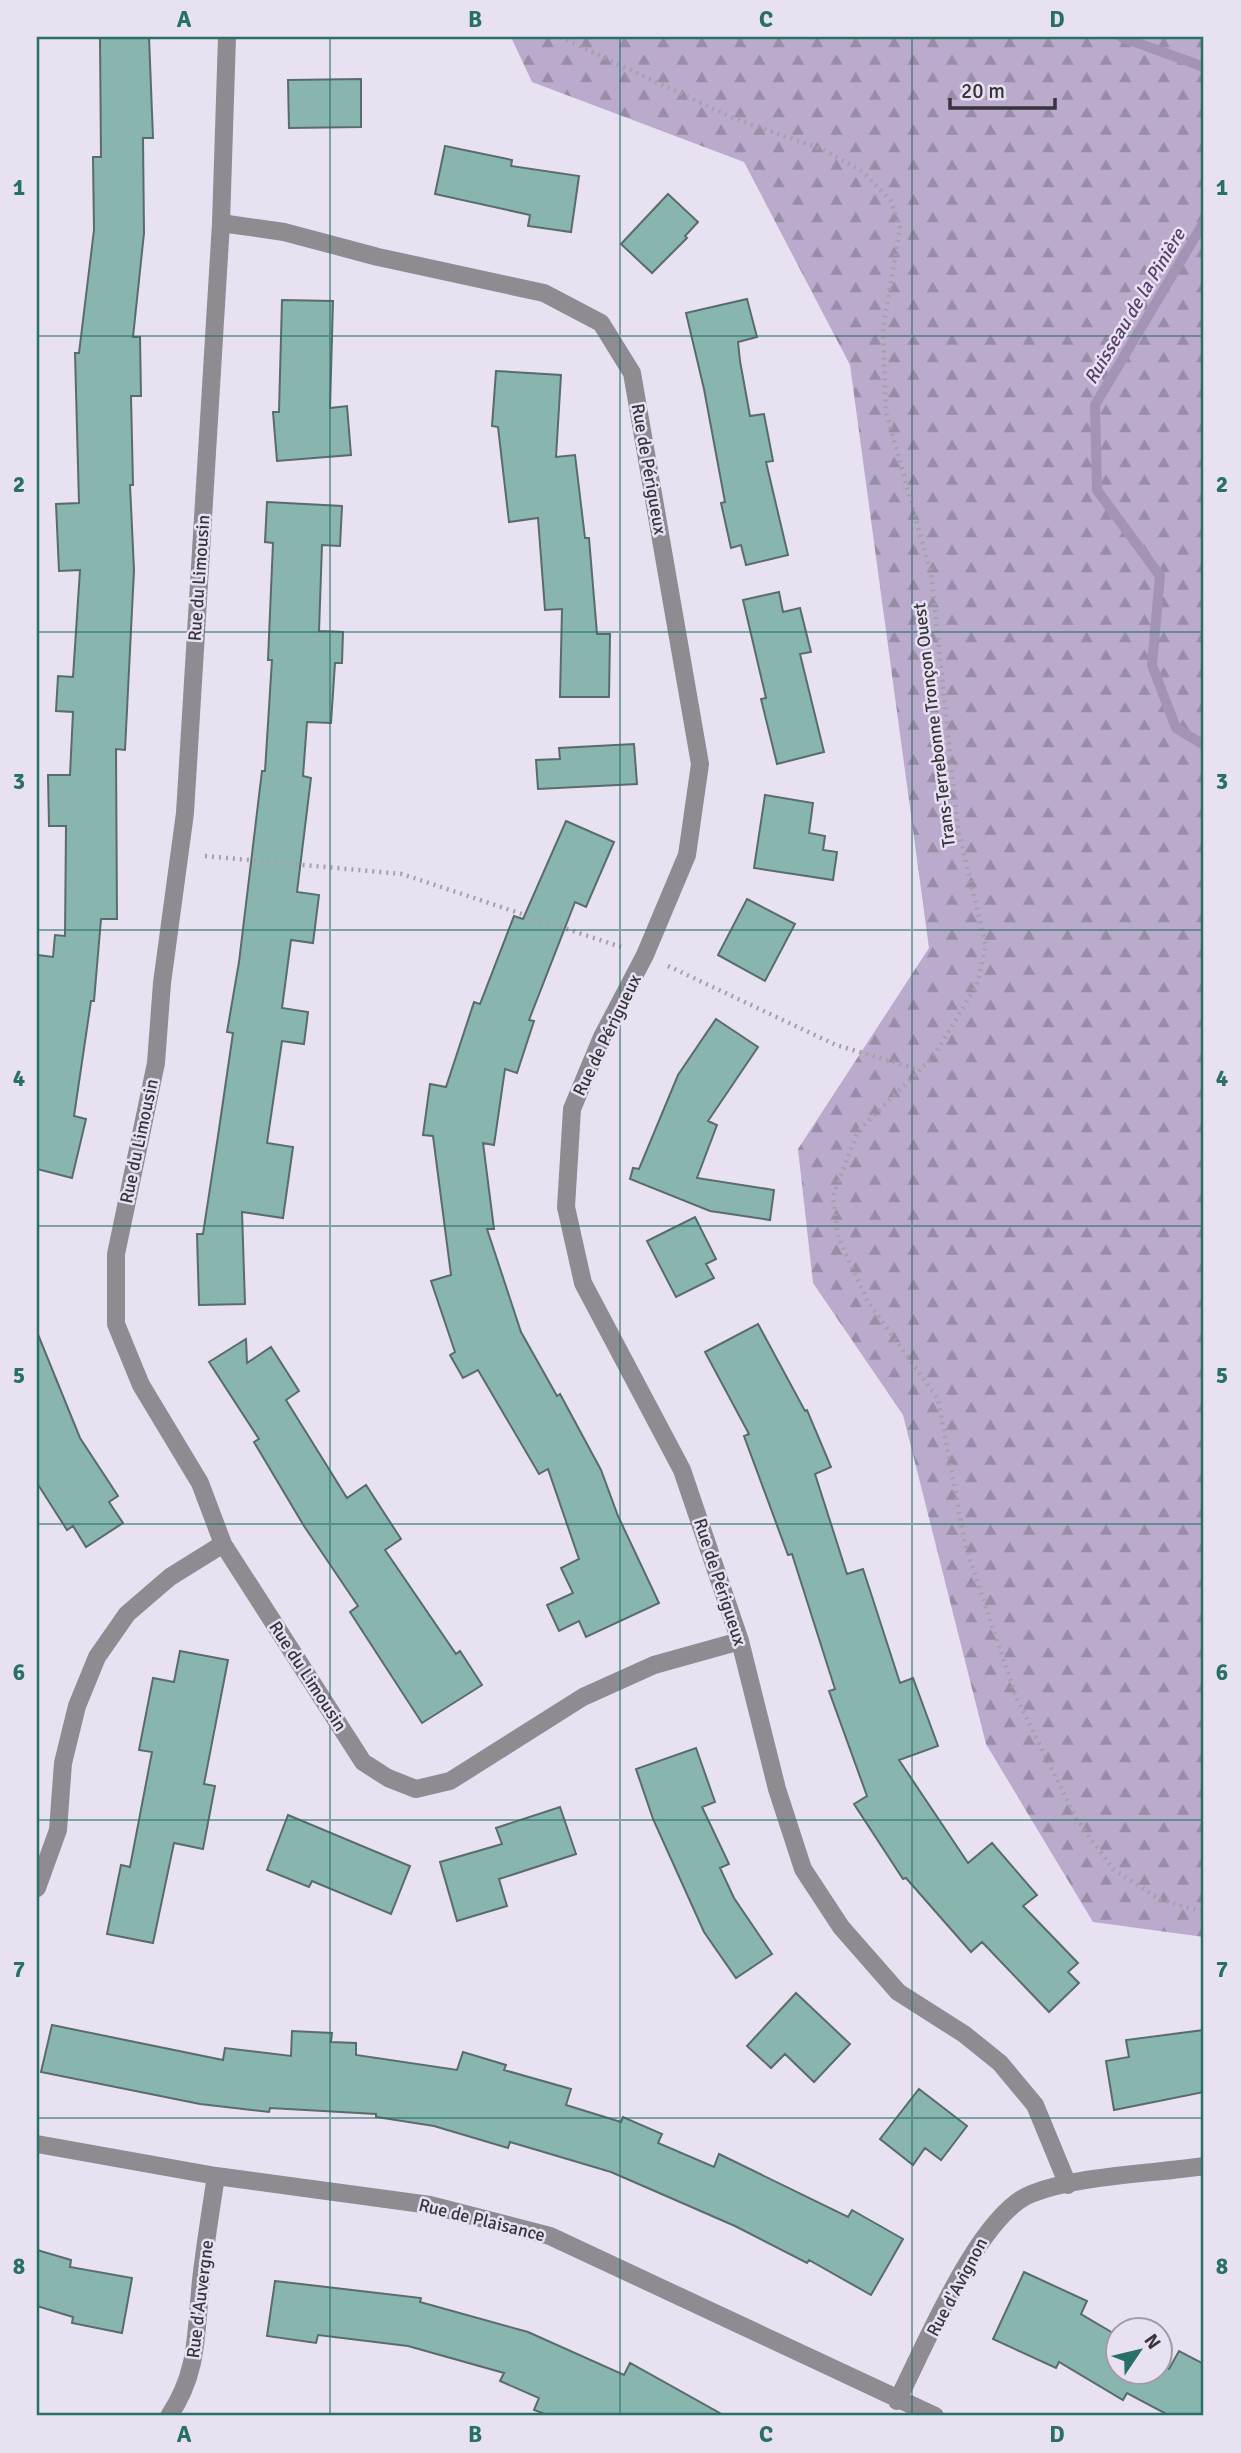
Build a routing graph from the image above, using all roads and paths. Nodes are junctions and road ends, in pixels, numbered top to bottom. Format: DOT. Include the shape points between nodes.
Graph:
graph roads {
  1 [pos="227,37"];
  2 [pos="560,37"];
  3 [pos="221,223"];
  4 [pos="179,854"];
  5 [pos="645,955"];
  6 [pos="920,1070"];
  7 [pos="223,1544"];
  8 [pos="740,1641"];
  9 [pos="37,1888"];
  10 [pos="1204,1912"];
  11 [pos="37,2144"];
  12 [pos="1204,2166"];
  13 [pos="216,2176"];
  14 [pos="1068,2185"];
  15 [pos="898,2401"];
  16 [pos="169,2416"];
  17 [pos="935,2416"];
  1 -- 3 [label="street, Rue du Limousin"];
  2 -- 6 [label="path, Trans-Terrebonne Tronçon Ouest" via="733,118 822,149 863,172 891,201 900,228 883,329 886,412 931,573 958,829 986,946 977,985 933,1057"];
  3 -- 4 [label="street, Rue du Limousin"];
  3 -- 5 [label="street, Rue de Périgueux" via="284,232 544,293 601,323 632,373 700,765 687,855"];
  4 -- 5 [label="path" via="402,874"];
  4 -- 7 [label="street, Rue du Limousin" via="156,1063 116,1254 116,1324 141,1385 200,1483"];
  5 -- 6 [label="path" via="836,1045"];
  5 -- 8 [label="street, Rue de Périgueux" via="602,1037 572,1109 566,1207 583,1283 681,1471"];
  6 -- 10 [label="path, Trans-Terrebonne Tronçon Ouest" via="858,1131 833,1196 838,1237 869,1303 938,1399 965,1544 1016,1697 1077,1820 1112,1869 1161,1900"];
  7 -- 8 [label="street, Rue du Limousin" via="363,1762 416,1789 450,1781 583,1697 654,1665"];
  7 -- 9 [label="street" via="170,1577 127,1614 97,1657 77,1706 63,1763 58,1830"];
  8 -- 14 [label="street, Rue de Périgueux" via="777,1789 803,1869 841,1927 898,1992 1000,2063 1035,2105"];
  11 -- 13 [label="street, Rue de Plaisance"];
  12 -- 14 [label="street, Rue d'Avignon"];
  13 -- 15 [label="street, Rue de Plaisance" via="430,2205 550,2236"];
  13 -- 16 [label="street, Rue d'Auvergne" via="201,2274 195,2358 183,2395"];
  14 -- 15 [label="street, Rue d'Avignon" via="1030,2194 1008,2208 981,2238"];
  15 -- 17 [label="street, Rue de Plaisance"];
}
